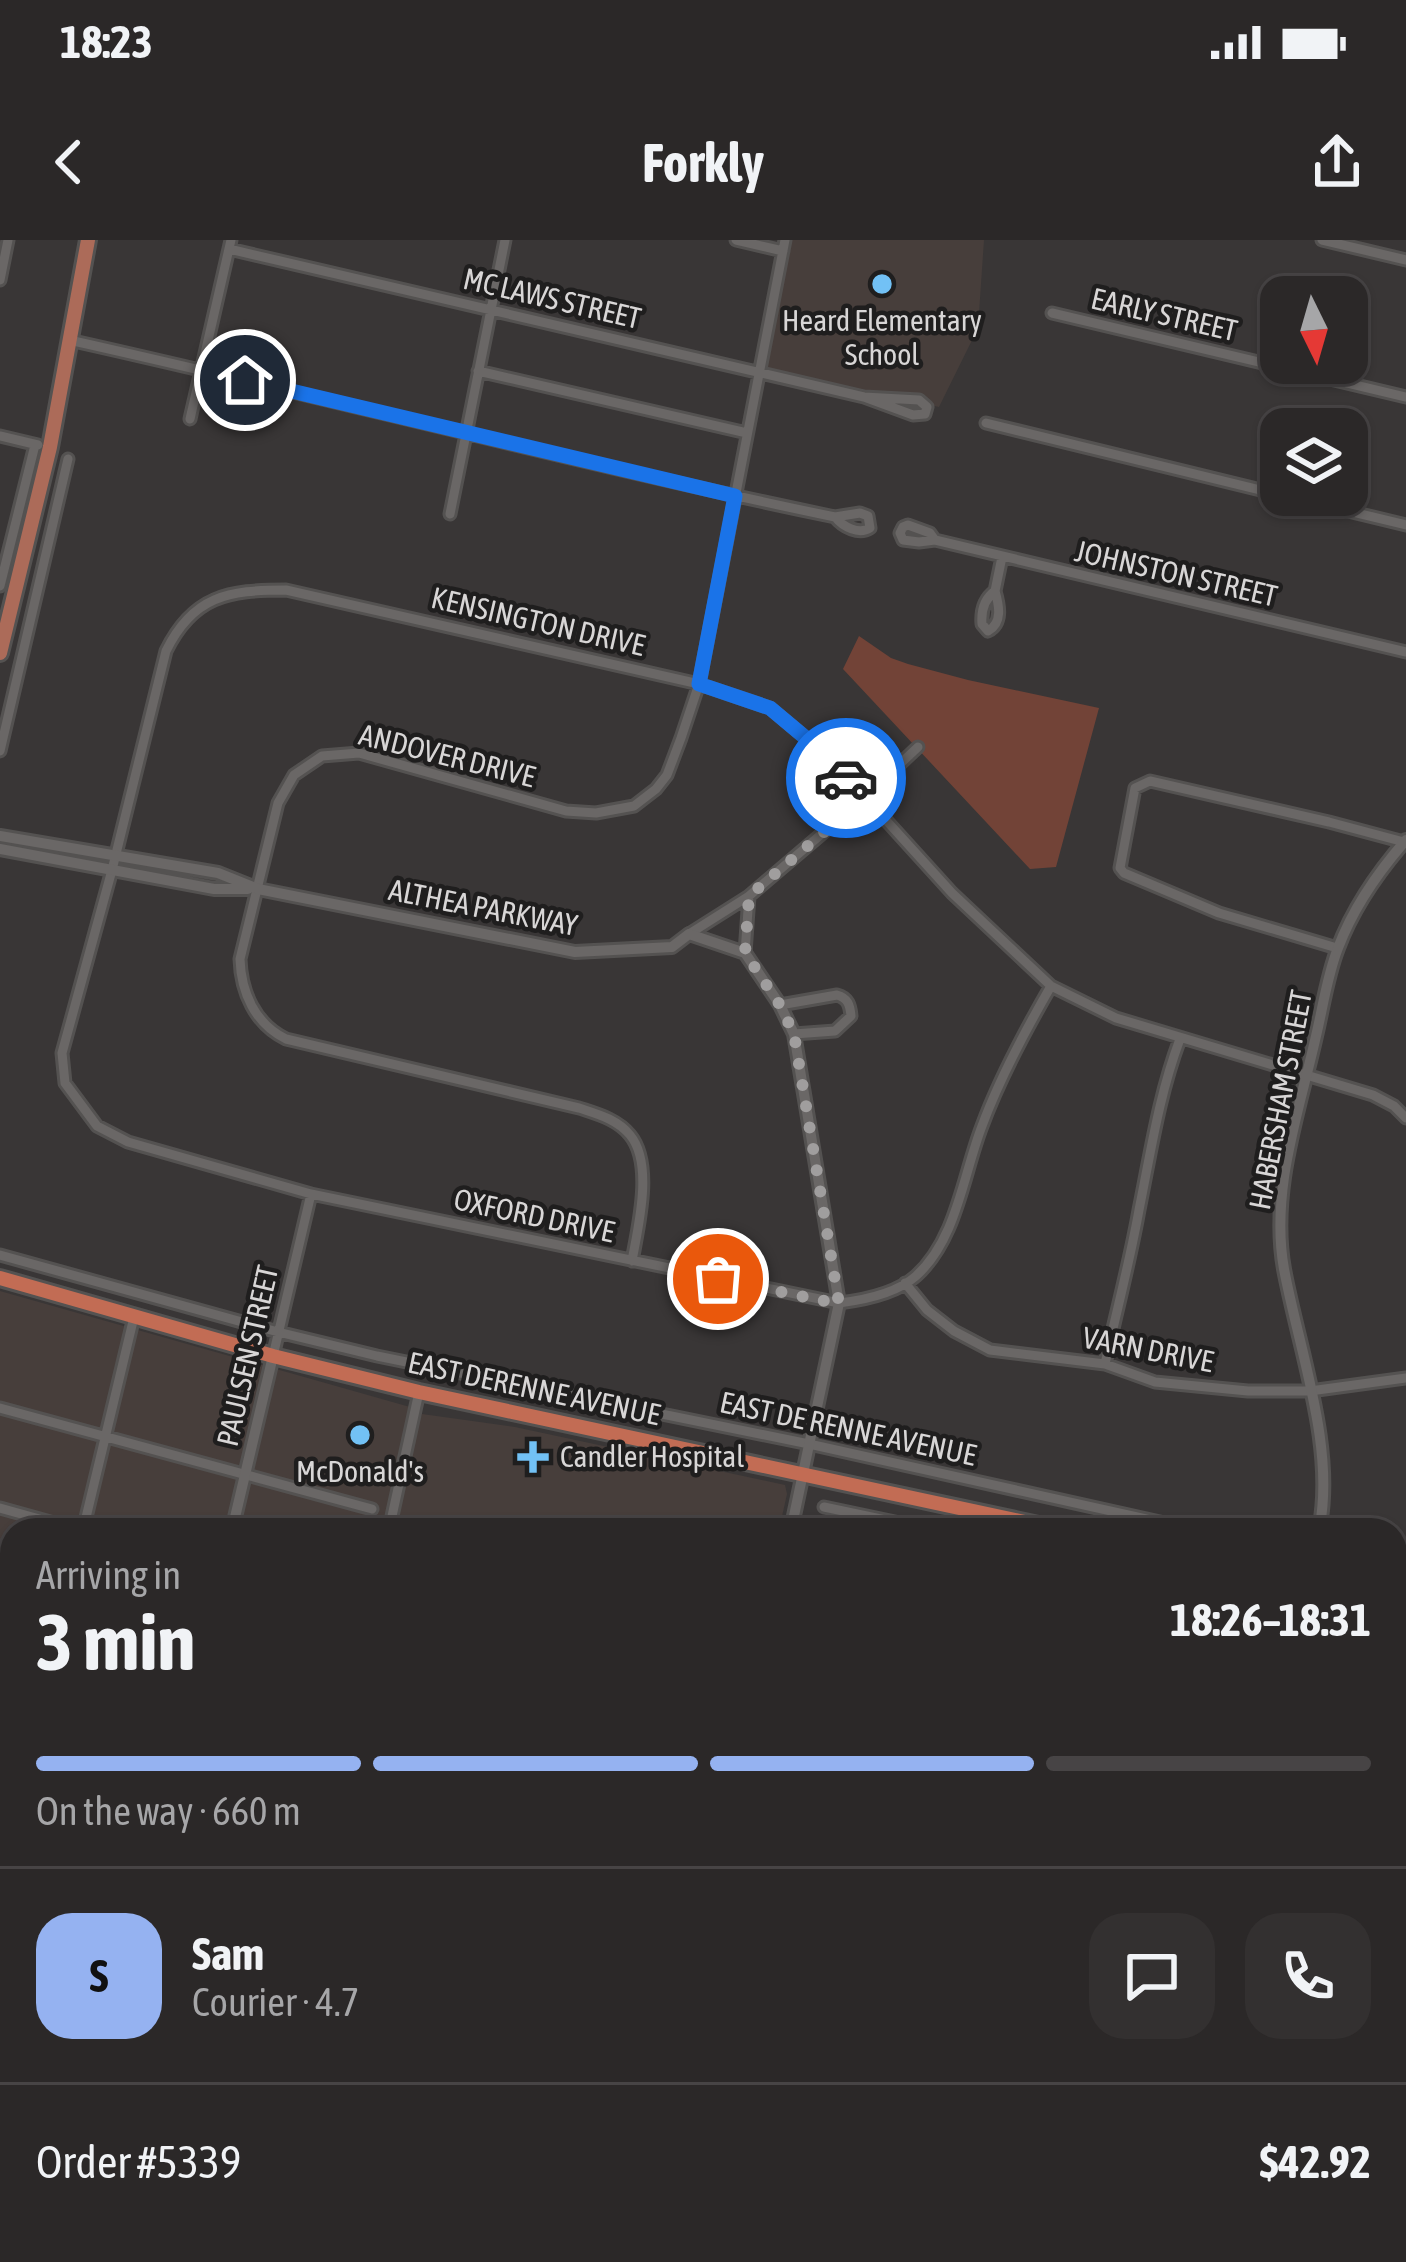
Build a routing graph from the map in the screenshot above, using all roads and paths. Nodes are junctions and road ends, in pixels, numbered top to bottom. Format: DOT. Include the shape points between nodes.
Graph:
graph roads {
  1 [pos="8,240"];
  2 [pos="88,240"];
  3 [pos="505,240"];
  4 [pos="736,240"];
  5 [pos="1322,240"];
  6 [pos="231,244"];
  7 [pos="784,245"];
  8 [pos="1406,260"];
  9 [pos="0,280"];
  10 [pos="493,310"];
  11 [pos="1052,313"];
  12 [pos="69,340"];
  13 [pos="201,369"];
  14 [pos="478,371"];
  15 [pos="759,372"];
  16 [pos="864,397"];
  17 [pos="1406,397"];
  18 [pos="190,418"];
  19 [pos="986,423"];
  20 [pos="466,432"];
  21 [pos="747,433"];
  22 [pos="0,436"];
  23 [pos="42,446"];
  24 [pos="68,459"];
  25 [pos="1260,490"];
  26 [pos="735,496"];
  27 [pos="450,514"];
  28 [pos="1368,516"];
  29 [pos="835,517"];
  30 [pos="1406,525"];
  31 [pos="935,540"];
  32 [pos="1002,557"];
  33 [pos="0,586"];
  34 [pos="994,591"];
  35 [pos="1406,652"];
  36 [pos="0,653"];
  37 [pos="699,684"];
  38 [pos="918,747"];
  39 [pos="0,751"];
  40 [pos="865,797"];
  41 [pos="0,836"];
  42 [pos="1405,841"];
  43 [pos="0,849"];
  44 [pos="116,856"];
  45 [pos="112,870"];
  46 [pos="258,889"];
  47 [pos="749,896"];
  48 [pos="689,934"];
  49 [pos="1337,948"];
  50 [pos="745,953"];
  51 [pos="1051,986"];
  52 [pos="780,1005"];
  53 [pos="794,1034"];
  54 [pos="1180,1039"];
  55 [pos="1306,1076"];
  56 [pos="1406,1118"];
  57 [pos="310,1194"];
  58 [pos="0,1255"];
  59 [pos="632,1261"];
  60 [pos="0,1279"];
  61 [pos="905,1282"];
  62 [pos="839,1304"];
  63 [pos="134,1317"];
  64 [pos="278,1332"];
  65 [pos="273,1355"];
  66 [pos="1105,1364"];
  67 [pos="1406,1378"];
  68 [pos="1310,1391"];
  69 [pos="418,1392"];
  70 [pos="0,1408"];
  71 [pos="106,1437"];
  72 [pos="809,1444"];
  73 [pos="803,1474"];
  74 [pos="245,1475"];
  75 [pos="824,1507"];
  76 [pos="0,1508"];
  77 [pos="373,1509"];
  78 [pos="37,1518"];
  79 [pos="84,1518"];
  80 [pos="235,1518"];
  81 [pos="392,1518"];
  82 [pos="794,1518"];
  83 [pos="876,1518"];
  84 [pos="990,1518"];
  85 [pos="1142,1518"];
  86 [pos="1320,1518"];
  1 -- 9 [label="street"];
  2 -- 12 [label="main road"];
  3 -- 10 [label="street"];
  4 -- 7 [label="street"];
  5 -- 8 [label="street"];
  6 -- 10 [label="street, MC LAWS STREET"];
  6 -- 13 [label="street"];
  7 -- 15 [label="street, ANDOVER DRIVE"];
  10 -- 14 [label="street"];
  10 -- 15 [label="street, MC LAWS STREET"];
  11 -- 17 [label="street, EARLY STREET"];
  12 -- 13 [label="street"];
  12 -- 23 [label="main road"];
  13 -- 18 [label="street"];
  13 -- 20 [label="street"];
  14 -- 20 [label="street"];
  14 -- 21 [label="street"];
  15 -- 16 [label="street, MC LAWS STREET"];
  15 -- 21 [label="street, ANDOVER DRIVE"];
  16 -- 16 [label="street, MC LAWS STREET" via="913,415 927,407 919,400"];
  19 -- 25 [label="street"];
  20 -- 26 [label="street"];
  20 -- 27 [label="street"];
  21 -- 26 [label="street, ANDOVER DRIVE"];
  22 -- 23 [label="street"];
  23 -- 33 [label="street"];
  23 -- 36 [label="main road"];
  24 -- 39 [label="street"];
  26 -- 29 [label="street"];
  26 -- 37 [label="street, ANDOVER DRIVE"];
  28 -- 30 [label="street"];
  31 -- 32 [label="street, JOHNSTON STREET"];
  32 -- 34 [label="street"];
  32 -- 35 [label="street, JOHNSTON STREET"];
  37 -- 40 [label="street, KENSINGTON DRIVE" via="770,708"];
  37 -- 44 [label="street, KENSINGTON DRIVE" via="296,591 224,595 194,610 166,651"];
  37 -- 46 [label="street, ANDOVER DRIVE" via="667,775 643,800 618,810 566,811 359,753 322,756 294,775 278,803"];
  38 -- 40 [label="street, ALTHEA PARKWAY"];
  40 -- 47 [label="street, ALTHEA PARKWAY"];
  40 -- 51 [label="street, KENSINGTON DRIVE"];
  41 -- 44 [label="street, ALTHEA PARKWAY"];
  42 -- 49 [label="street, HABERSHAM STREET"];
  42 -- 49 [label="street" via="1150,781 1135,788 1124,873 1219,914"];
  43 -- 45 [label="street, ALTHEA PARKWAY"];
  44 -- 45 [label="street, KENSINGTON DRIVE"];
  44 -- 46 [label="street, ALTHEA PARKWAY" via="218,873"];
  45 -- 46 [label="street, ALTHEA PARKWAY" via="214,890"];
  45 -- 57 [label="street, OXFORD DRIVE" via="62,1053 65,1084 98,1126 128,1142"];
  46 -- 48 [label="street, ALTHEA PARKWAY" via="575,952 671,947"];
  46 -- 59 [label="street, ANDOVER DRIVE" via="241,983 269,1030 611,1119 633,1137 640,1160"];
  47 -- 48 [label="street, ALTHEA PARKWAY"];
  47 -- 50 [label="street"];
  48 -- 50 [label="street"];
  49 -- 55 [label="street, HABERSHAM STREET"];
  50 -- 52 [label="street"];
  51 -- 54 [label="street, KENSINGTON DRIVE"];
  51 -- 61 [label="street, OXFORD DRIVE" via="980,1130 945,1237"];
  52 -- 53 [label="street"];
  52 -- 53 [label="street" via="837,995 850,1005 851,1016 835,1030"];
  53 -- 62 [label="street"];
  54 -- 55 [label="street, KENSINGTON DRIVE"];
  54 -- 66 [label="street"];
  55 -- 56 [label="street" via="1373,1094"];
  55 -- 68 [label="street, HABERSHAM STREET" via="1280,1220"];
  57 -- 59 [label="street, OXFORD DRIVE"];
  57 -- 64 [label="street, PAULSEN STREET"];
  58 -- 64 [label="street, EAST DE RENNE AVENUE"];
  59 -- 62 [label="street, OXFORD DRIVE"];
  60 -- 63 [label="highway, EAST DERENNE AVENUE"];
  61 -- 62 [label="street, OXFORD DRIVE"];
  61 -- 66 [label="street, VARN DRIVE" via="953,1331 990,1350"];
  62 -- 72 [label="street"];
  63 -- 65 [label="highway, EAST DERENNE AVENUE"];
  63 -- 71 [label="street"];
  64 -- 65 [label="street, PAULSEN STREET"];
  64 -- 72 [label="street, EAST DE RENNE AVENUE"];
  65 -- 69 [label="highway, EAST DERENNE AVENUE"];
  65 -- 74 [label="street, PAULSEN STREET"];
  66 -- 68 [label="street, VARN DRIVE" via="1155,1382"];
  67 -- 68 [label="street, VARN DRIVE"];
  68 -- 86 [label="street, HABERSHAM STREET" via="1324,1478"];
  69 -- 73 [label="highway, EAST DERENNE AVENUE"];
  69 -- 81 [label="street"];
  70 -- 71 [label="street"];
  71 -- 74 [label="street"];
  71 -- 79 [label="street"];
  72 -- 73 [label="street"];
  72 -- 85 [label="street, EAST DE RENNE AVENUE"];
  73 -- 82 [label="street"];
  73 -- 84 [label="highway, EAST DERENNE AVENUE"];
  74 -- 77 [label="street"];
  74 -- 80 [label="street, PAULSEN STREET"];
  75 -- 83 [label="street"];
  76 -- 78 [label="street"];
}
